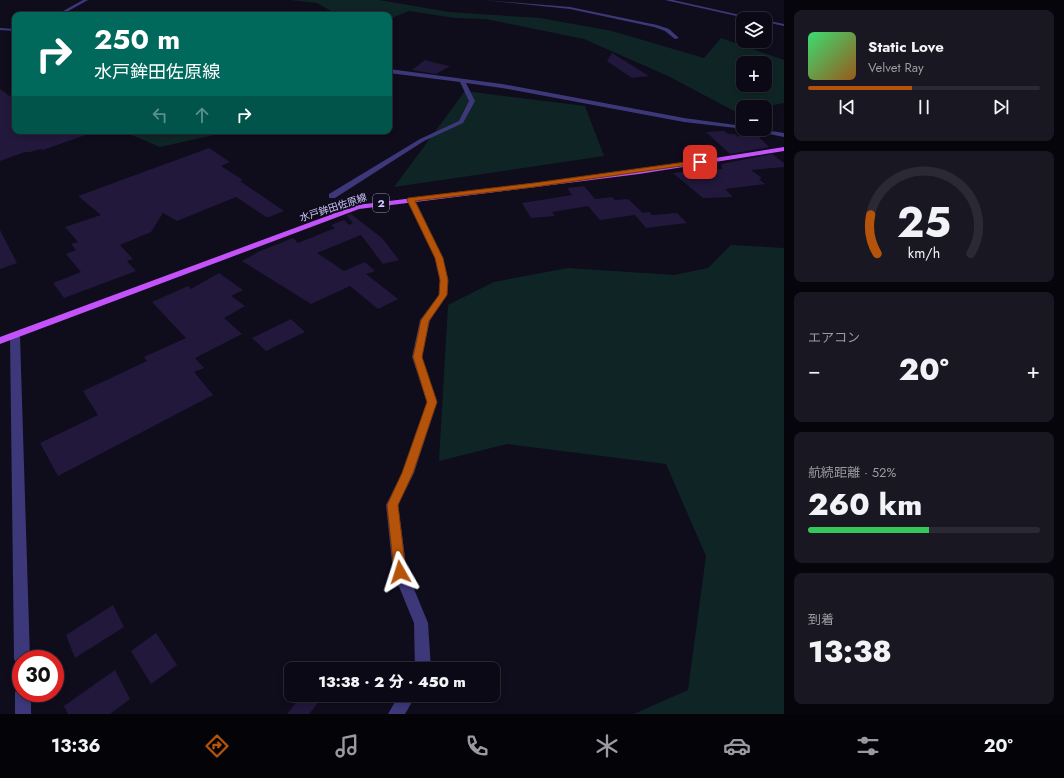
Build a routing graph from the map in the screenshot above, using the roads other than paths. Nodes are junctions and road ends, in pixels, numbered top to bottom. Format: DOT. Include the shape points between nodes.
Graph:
graph roads {
  1 [pos="86,0"];
  2 [pos="485,0"];
  3 [pos="667,0"];
  4 [pos="64,12"];
  5 [pos="736,15"];
  6 [pos="772,22"];
  7 [pos="784,25"];
  8 [pos="0,29"];
  9 [pos="12,30"];
  10 [pos="677,38"];
  11 [pos="392,71"];
  12 [pos="463,82"];
  13 [pos="736,127"];
  14 [pos="772,133"];
  15 [pos="784,135"];
  16 [pos="784,149"];
  17 [pos="332,196"];
  18 [pos="411,200"];
  19 [pos="15,336"];
  20 [pos="0,341"];
  21 [pos="22,650"];
  22 [pos="423,662"];
  23 [pos="23,702"];
  24 [pos="404,702"];
  25 [pos="23,714"];
  26 [pos="396,714"];
  1 -- 4 [label="street"];
  2 -- 10 [label="street" via="578,10 662,28"];
  3 -- 5 [label="street"];
  6 -- 7 [label="street"];
  8 -- 9 [label="street"];
  11 -- 12 [label="street"];
  12 -- 13 [label="street" via="502,86 684,120"];
  12 -- 17 [label="street" via="472,101 461,122 422,140"];
  14 -- 15 [label="street"];
  16 -- 18 [label="main road, 水戸鉾田佐原線 / 2" via="639,172"];
  18 -- 19 [label="main road, 水戸鉾田佐原線 / 2" via="357,207"];
  18 -- 22 [label="street" via="439,258 444,280 443,295 425,320 417,357 432,402 408,473 392,505 400,572 422,623"];
  19 -- 20 [label="main road, 水戸鉾田佐原線 / 2"];
  19 -- 21 [label="street"];
  23 -- 25 [label="street"];
  24 -- 26 [label="street"];
}
